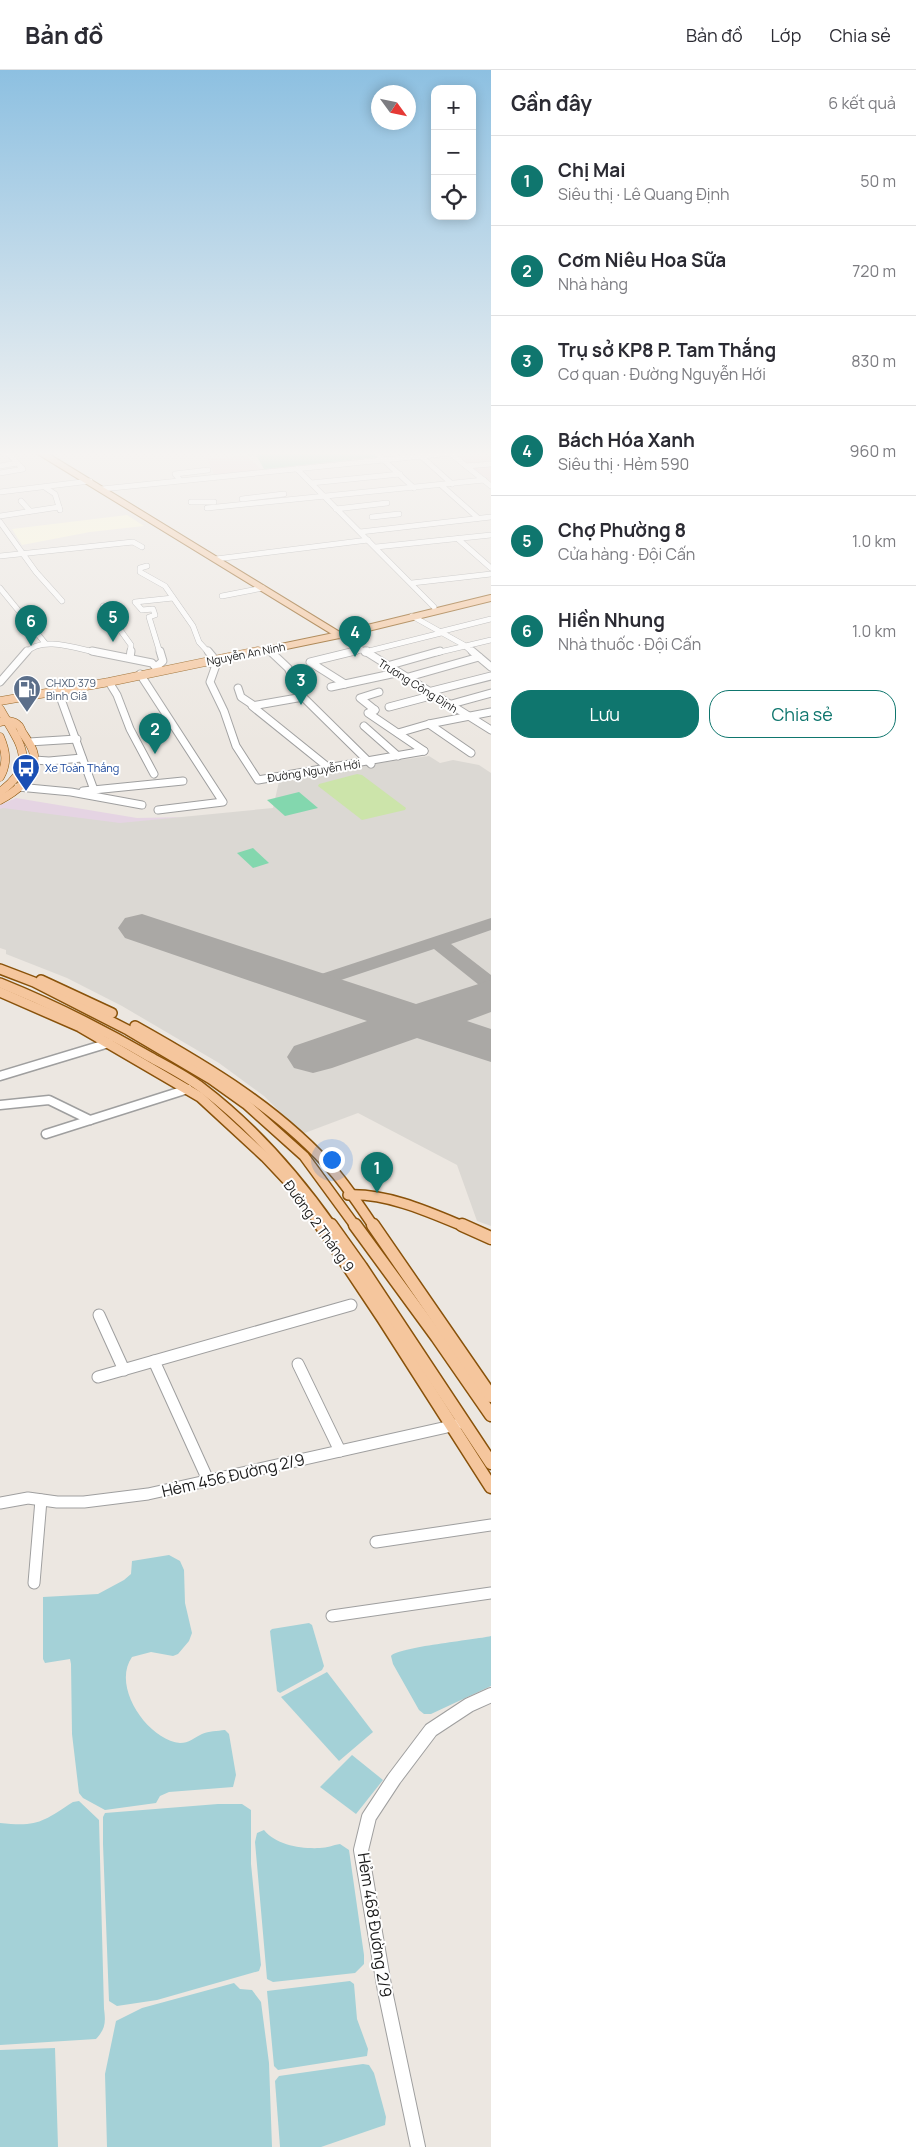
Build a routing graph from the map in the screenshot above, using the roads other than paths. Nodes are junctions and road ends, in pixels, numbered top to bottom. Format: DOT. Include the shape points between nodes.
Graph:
graph roads {
  1 [pos="21,549"];
  2 [pos="57,549"];
  3 [pos="200,549"];
  4 [pos="297,549"];
  5 [pos="377,549"];
  6 [pos="469,549"];
  7 [pos="23,552"];
  8 [pos="0,556"];
  9 [pos="216,559"];
  10 [pos="147,566"];
  11 [pos="491,568"];
  12 [pos="491,574"];
  13 [pos="412,583"];
  14 [pos="0,588"];
  15 [pos="263,588"];
  16 [pos="491,593"];
  17 [pos="222,596"];
  18 [pos="172,598"];
  19 [pos="491,598"];
  20 [pos="62,601"];
  21 [pos="103,606"];
  22 [pos="434,607"];
  23 [pos="412,616"];
  24 [pos="491,619"];
  25 [pos="331,632"];
  26 [pos="440,633"];
  27 [pos="338,635"];
  28 [pos="491,640"];
  29 [pos="45,643"];
  30 [pos="464,645"];
  31 [pos="267,650"];
  32 [pos="363,651"];
  33 [pos="213,657"];
  34 [pos="479,657"];
  35 [pos="130,658"];
  36 [pos="206,662"];
  37 [pos="387,666"];
  38 [pos="491,667"];
  39 [pos="157,669"];
  40 [pos="8,671"];
  41 [pos="396,672"];
  42 [pos="0,674"];
  43 [pos="140,674"];
  44 [pos="491,676"];
  45 [pos="406,678"];
  46 [pos="0,682"];
  47 [pos="109,682"];
  48 [pos="345,684"];
  49 [pos="238,688"];
  50 [pos="331,688"];
  51 [pos="58,691"];
  52 [pos="379,692"];
  53 [pos="431,694"];
  54 [pos="491,694"];
  55 [pos="0,695"];
  56 [pos="303,697"];
  57 [pos="0,701"];
  58 [pos="253,705"];
  59 [pos="448,705"];
  60 [pos="389,707"];
  61 [pos="0,709"];
  62 [pos="491,712"];
  63 [pos="468,716"];
  64 [pos="3,721"];
  65 [pos="429,724"];
  66 [pos="364,726"];
  67 [pos="491,730"];
  68 [pos="398,733"];
  69 [pos="0,737"];
  70 [pos="77,739"];
  71 [pos="29,742"];
  72 [pos="471,753"];
  73 [pos="398,756"];
  74 [pos="82,758"];
  75 [pos="34,760"];
  76 [pos="370,763"];
  77 [pos="329,768"];
  78 [pos="154,774"];
  79 [pos="0,777"];
  80 [pos="258,780"];
  81 [pos="183,781"];
  82 [pos="18,787"];
  83 [pos="94,790"];
  84 [pos="0,792"];
  85 [pos="71,792"];
  86 [pos="0,800"];
  87 [pos="142,804"];
  88 [pos="158,810"];
  89 [pos="0,964"];
  90 [pos="0,969"];
  91 [pos="0,983"];
  92 [pos="0,992"];
  93 [pos="109,1043"];
  94 [pos="0,1076"];
  95 [pos="188,1089"];
  96 [pos="0,1105"];
  97 [pos="90,1120"];
  98 [pos="46,1134"];
  99 [pos="350,1194"];
  100 [pos="335,1198"];
  101 [pos="491,1238"];
  102 [pos="351,1305"];
  103 [pos="99,1315"];
  104 [pos="154,1361"];
  105 [pos="298,1364"];
  106 [pos="124,1370"];
  107 [pos="98,1378"];
  108 [pos="491,1396"];
  109 [pos="491,1415"];
  110 [pos="463,1424"];
  111 [pos="451,1426"];
  112 [pos="340,1451"];
  113 [pos="491,1463"];
  114 [pos="208,1480"];
  115 [pos="491,1487"];
  116 [pos="41,1500"];
  117 [pos="0,1503"];
  118 [pos="491,1525"];
  119 [pos="376,1542"];
  120 [pos="34,1583"];
  121 [pos="491,1593"];
  122 [pos="332,1616"];
  123 [pos="491,1695"];
  124 [pos="418,2147"];
  1 -- 7 [label="street"];
  2 -- 7 [label="street"];
  3 -- 9 [label="main road, Trương Công Định"];
  4 -- 9 [label="street"];
  5 -- 13 [label="street"];
  6 -- 11 [label="street"];
  7 -- 8 [label="street"];
  7 -- 20 [label="street"];
  9 -- 15 [label="main road, Trương Công Định"];
  10 -- 18 [label="street" via="140,568 140,572 162,584"];
  12 -- 13 [label="street"];
  13 -- 22 [label="street"];
  14 -- 29 [label="street"];
  15 -- 17 [label="street"];
  15 -- 25 [label="main road, Trương Công Định"];
  16 -- 22 [label="main road, Nguyễn An Ninh"];
  18 -- 33 [label="street" via="194,626 199,642"];
  18 -- 39 [label="street" via="135,602 142,610 153,610 155,615 149,616 163,661"];
  19 -- 23 [label="main road, Nguyễn An Ninh"];
  21 -- 35 [label="street" via="131,646"];
  22 -- 25 [label="main road, Nguyễn An Ninh"];
  23 -- 26 [label="street"];
  23 -- 27 [label="main road, Nguyễn An Ninh"];
  24 -- 26 [label="street"];
  25 -- 27 [label="main road, Trương Công Định"];
  25 -- 33 [label="main road, Nguyễn An Ninh"];
  26 -- 30 [label="street"];
  26 -- 32 [label="street"];
  27 -- 31 [label="main road, Nguyễn An Ninh"];
  27 -- 32 [label="street, Trương Công Định"];
  28 -- 30 [label="street"];
  29 -- 35 [label="street"];
  29 -- 40 [label="street" via="31,647"];
  30 -- 34 [label="street"];
  30 -- 37 [label="street"];
  31 -- 36 [label="main road, Nguyễn An Ninh"];
  31 -- 56 [label="street, Đường Nguyễn Hới" via="288,668"];
  32 -- 37 [label="street, Trương Công Định"];
  32 -- 48 [label="street" via="310,663"];
  33 -- 39 [label="main road, Nguyễn An Ninh"];
  34 -- 38 [label="street"];
  34 -- 45 [label="street"];
  35 -- 39 [label="street" via="147,661"];
  36 -- 39 [label="main road, Nguyễn An Ninh"];
  36 -- 80 [label="street" via="216,665 210,682 236,746"];
  37 -- 41 [label="street, Trương Công Định"];
  39 -- 43 [label="main road, Nguyễn An Ninh"];
  39 -- 55 [label="main road, Nguyễn An Ninh"];
  40 -- 42 [label="street"];
  40 -- 46 [label="street"];
  41 -- 45 [label="street, Trương Công Định"];
  41 -- 48 [label="street"];
  43 -- 47 [label="main road, Nguyễn An Ninh"];
  43 -- 88 [label="street" via="223,802"];
  44 -- 53 [label="street"];
  45 -- 53 [label="street, Trương Công Định"];
  47 -- 51 [label="main road, Nguyễn An Ninh"];
  47 -- 78 [label="street"];
  48 -- 50 [label="street"];
  49 -- 58 [label="street" via="241,697"];
  51 -- 57 [label="main road, Nguyễn An Ninh"];
  51 -- 70 [label="street"];
  52 -- 68 [label="street" via="360,698 375,710 368,712 371,716"];
  53 -- 59 [label="street, Trương Công Định"];
  53 -- 60 [label="street"];
  54 -- 59 [label="street"];
  56 -- 58 [label="street"];
  56 -- 76 [label="street, Đường Nguyễn Hới"];
  58 -- 77 [label="street"];
  59 -- 63 [label="street, Trương Công Định"];
  61 -- 64 [label="main road"];
  62 -- 63 [label="street"];
  63 -- 65 [label="street"];
  63 -- 67 [label="street, Trương Công Định"];
  64 -- 71 [label="main road" via="19,725"];
  64 -- 84 [label="main road" via="16,738 24,762 23,769 12,783"];
  65 -- 68 [label="street"];
  65 -- 72 [label="street"];
  66 -- 73 [label="street"];
  68 -- 73 [label="street, Đường Nguyễn Hới" via="424,752"];
  69 -- 79 [label="main road" via="7,754 5,770"];
  70 -- 71 [label="street"];
  70 -- 74 [label="street"];
  71 -- 75 [label="main road"];
  73 -- 76 [label="street, Đường Nguyễn Hới"];
  74 -- 75 [label="street"];
  74 -- 83 [label="street"];
  75 -- 82 [label="main road" via="28,776"];
  76 -- 77 [label="street, Đường Nguyễn Hới"];
  77 -- 80 [label="street, Đường Nguyễn Hới"];
  81 -- 83 [label="street"];
  82 -- 85 [label="street"];
  82 -- 86 [label="main road"];
  83 -- 85 [label="street"];
  85 -- 87 [label="street"];
  89 -- 99 [label="main road" via="93,1004 223,1076 300,1138 335,1173"];
  90 -- 100 [label="main road" via="34,982 128,1030 211,1079 246,1104 304,1156"];
  91 -- 110 [label="main road, Đường 2 Tháng 9" via="71,1014 171,1068 207,1092 265,1144 300,1183 387,1304"];
  92 -- 93 [label="main road, Đường 2 Tháng 9" via="45,1010"];
  93 -- 94 [label="street"];
  93 -- 95 [label="main road, Đường 2 Tháng 9"];
  95 -- 97 [label="street"];
  95 -- 111 [label="main road, Đường 2 Tháng 9" via="226,1120 299,1193"];
  96 -- 97 [label="street" via="49,1100"];
  97 -- 98 [label="street"];
  99 -- 100 [label="main road"];
  99 -- 101 [label="main road" via="388,1200 450,1220"];
  99 -- 108 [label="main road"];
  100 -- 109 [label="main road"];
  102 -- 104 [label="street"];
  103 -- 106 [label="street"];
  104 -- 106 [label="street"];
  104 -- 114 [label="street"];
  105 -- 112 [label="street"];
  106 -- 107 [label="street"];
  110 -- 111 [label="street, Hẻm 456 Đường 2/9"];
  110 -- 113 [label="main road, Đường 2 Tháng 9"];
  111 -- 112 [label="street, Hẻm 456 Đường 2/9"];
  111 -- 115 [label="main road, Đường 2 Tháng 9"];
  112 -- 114 [label="street, Hẻm 456 Đường 2/9"];
  114 -- 116 [label="street, Hẻm 456 Đường 2/9" via="157,1492 90,1501"];
  116 -- 117 [label="street, Hẻm 456 Đường 2/9" via="28,1498"];
  116 -- 120 [label="street"];
  118 -- 119 [label="street"];
  121 -- 122 [label="street"];
  123 -- 124 [label="street, Hẻm 468 Đường 2/9" via="431,1730 369,1817 361,1850 385,1991"];
}
